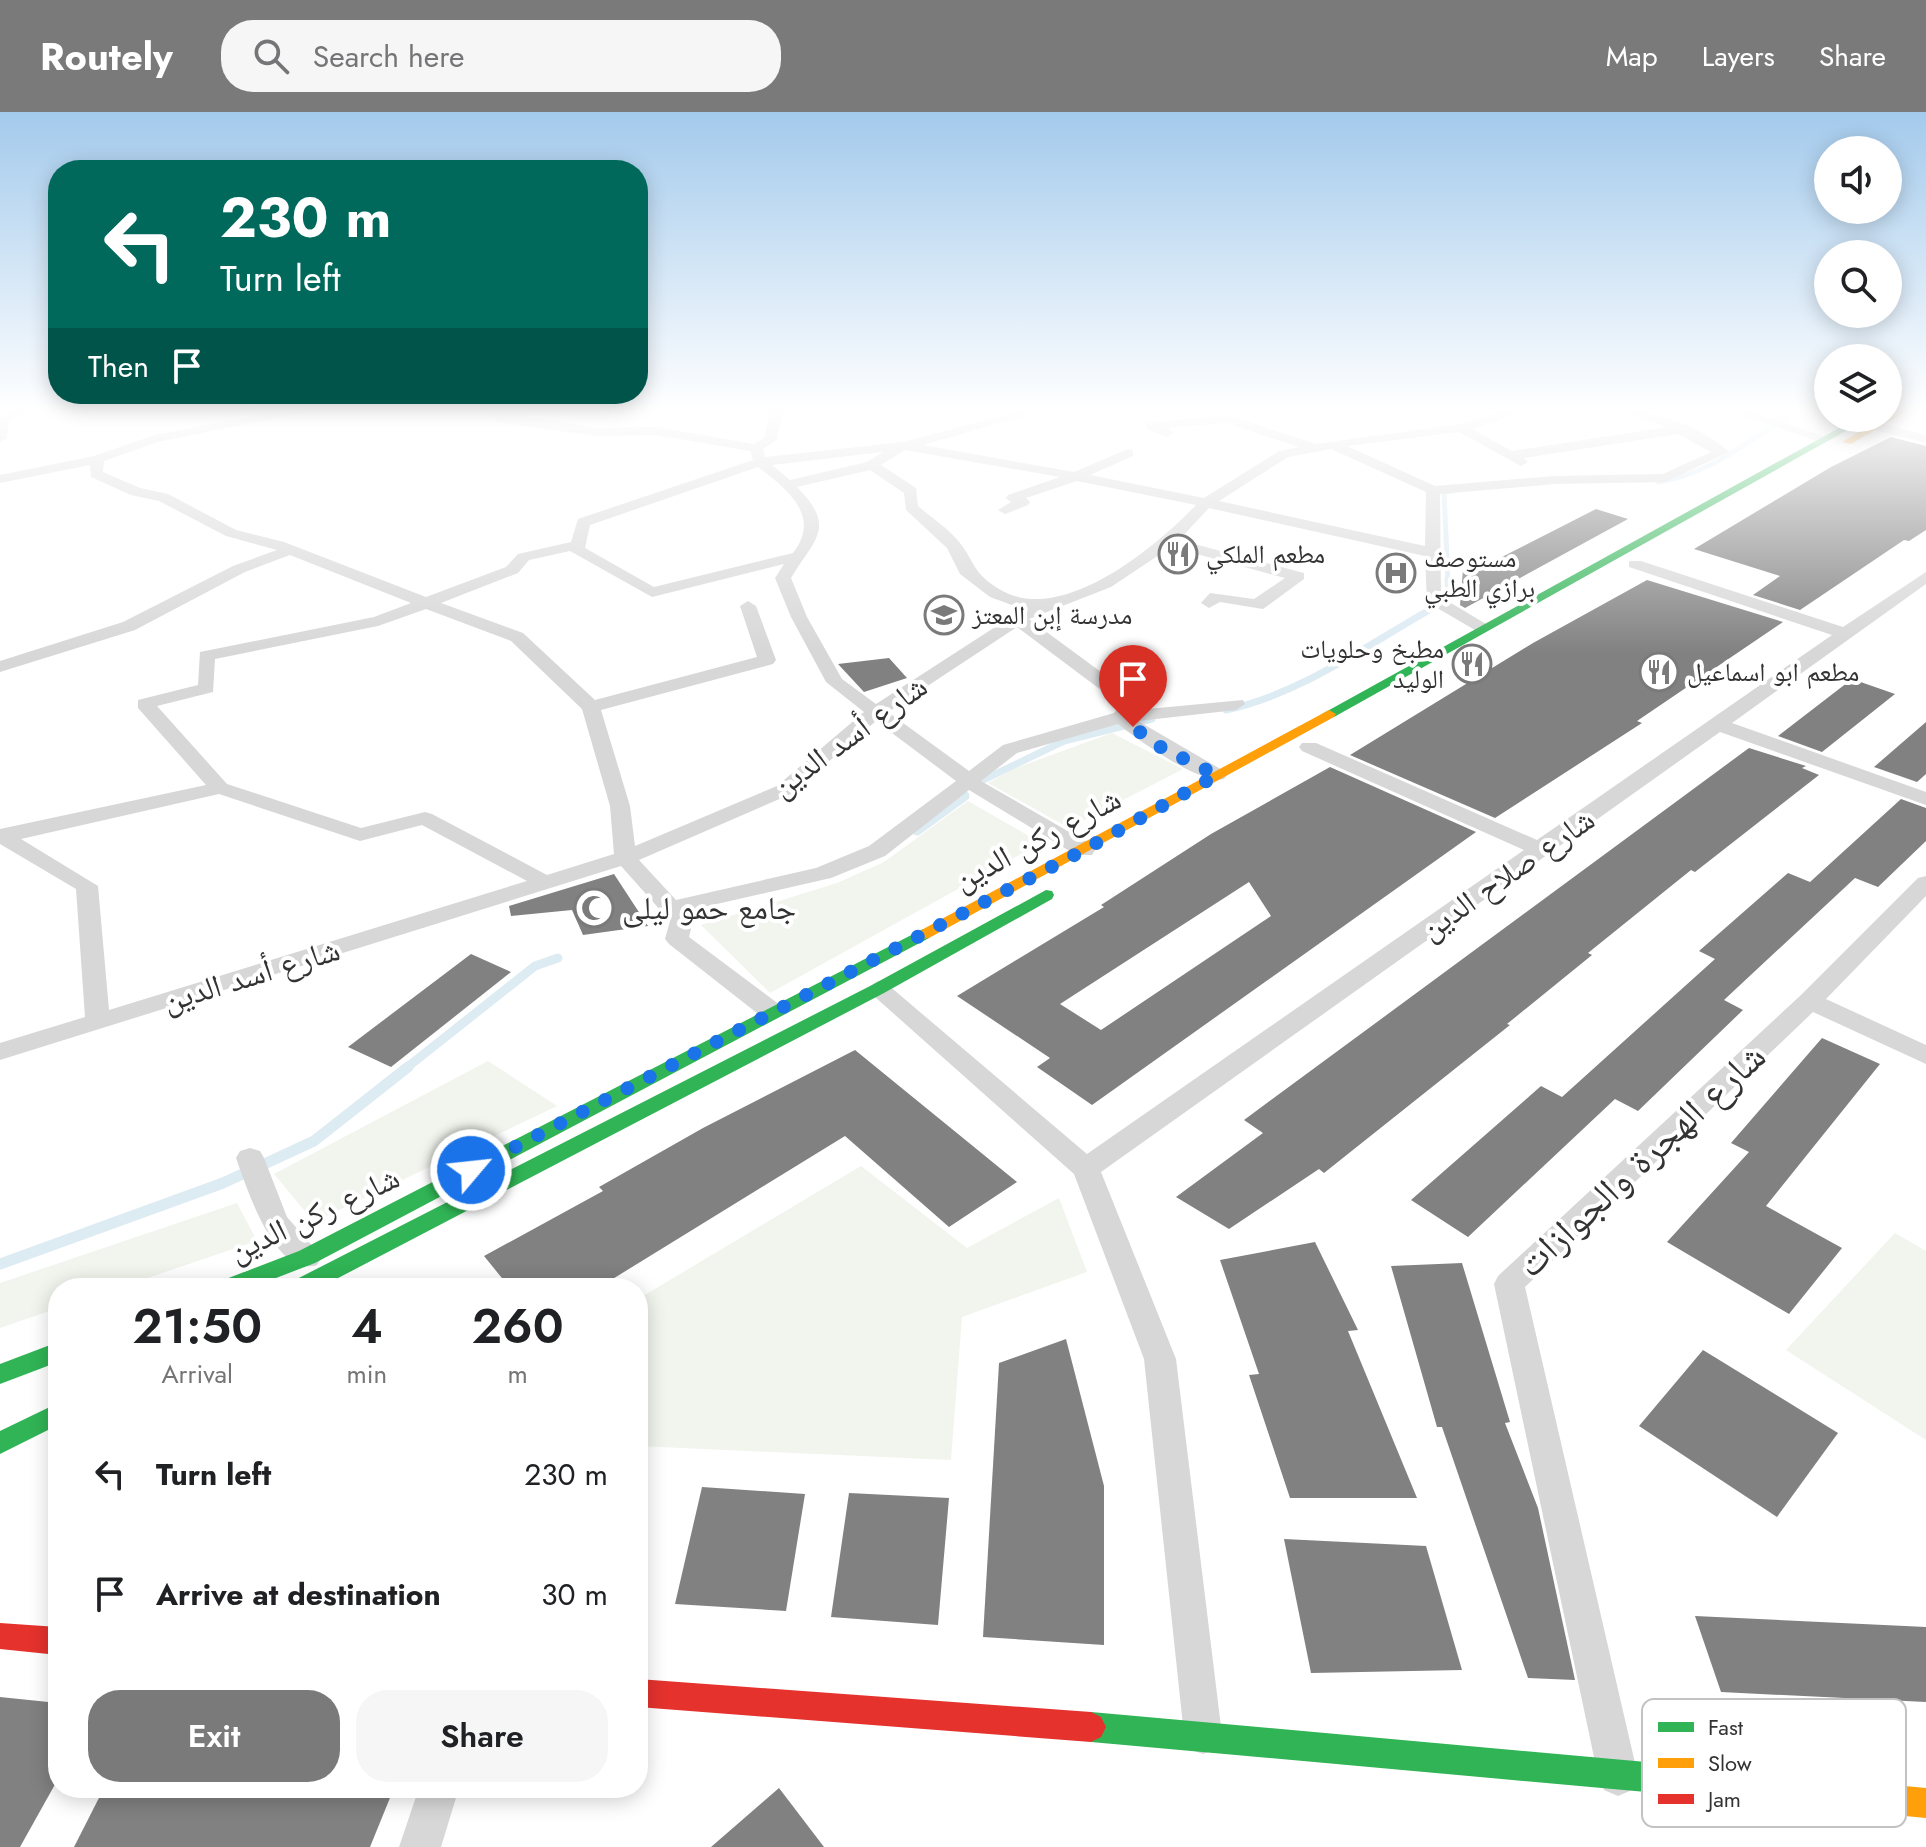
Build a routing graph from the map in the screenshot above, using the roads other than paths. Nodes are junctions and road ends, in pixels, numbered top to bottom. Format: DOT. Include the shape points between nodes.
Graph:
graph roads {
  1 [pos="1433,490"];
  2 [pos="134,491"];
  3 [pos="664,491"];
  4 [pos="794,491"];
  5 [pos="911,491"];
  6 [pos="1033,491"];
  7 [pos="1145,491"];
  8 [pos="1225,491"];
  9 [pos="1730,491"];
  10 [pos="1756,491"];
  11 [pos="1206,503"];
  12 [pos="1005,510"];
  13 [pos="1169,542"];
  14 [pos="578,545"];
  15 [pos="290,550"];
  16 [pos="1434,553"];
  17 [pos="795,557"];
  18 [pos="1643,559"];
  19 [pos="1926,577"];
  20 [pos="1209,603"];
  21 [pos="429,604"];
  22 [pos="748,606"];
  23 [pos="1037,608"];
  24 [pos="1017,619"];
  25 [pos="1480,628"];
  26 [pos="1855,628"];
  27 [pos="0,667"];
  28 [pos="1236,704"];
  29 [pos="591,707"];
  30 [pos="875,713"];
  31 [pos="1127,722"];
  32 [pos="1719,725"];
  33 [pos="1302,751"];
  34 [pos="1217,775"];
  35 [pos="969,780"];
  36 [pos="220,788"];
  37 [pos="1926,799"];
  38 [pos="2,836"];
  39 [pos="1084,850"];
  40 [pos="1541,850"];
  41 [pos="625,858"];
  42 [pos="546,883"];
  43 [pos="1926,883"];
  44 [pos="1058,887"];
  45 [pos="678,914"];
  46 [pos="878,989"];
  47 [pos="1810,1001"];
  48 [pos="771,1011"];
  49 [pos="98,1023"];
  50 [pos="0,1052"];
  51 [pos="1926,1055"];
  52 [pos="250,1158"];
  53 [pos="1086,1169"];
  54 [pos="307,1257"];
  55 [pos="252,1278"];
  56 [pos="318,1278"];
  57 [pos="48,1356"];
  58 [pos="0,1374"];
  59 [pos="48,1418"];
  60 [pos="0,1443"];
  61 [pos="0,1636"];
  62 [pos="48,1640"];
  63 [pos="648,1694"];
  64 [pos="1203,1735"];
  65 [pos="1618,1776"];
  66 [pos="1642,1778"];
  67 [pos="436,1798"];
  68 [pos="1906,1801"];
  69 [pos="1926,1803"];
  70 [pos="420,1847"];
  1 -- 16 [label="street"];
  2 -- 15 [label="street" via="163,497 231,533"];
  3 -- 14 [label="street" via="583,522"];
  4 -- 17 [label="street" via="812,521 812,535"];
  5 -- 23 [label="street" via="911,507 954,546 966,571 996,594"];
  6 -- 12 [label="street" via="1013,498 1023,502"];
  7 -- 11 [label="street"];
  8 -- 11 [label="street, شارع أسد الدين"];
  9 -- 25 [label="main road, شارع ركن الدين"];
  10 -- 18 [label="main road, شارع ركن الدين"];
  11 -- 13 [label="street, شارع أسد الدين"];
  11 -- 16 [label="street"];
  13 -- 20 [label="street" via="1298,576 1257,605 1216,596"];
  13 -- 23 [label="street, شارع أسد الدين" via="1105,584"];
  14 -- 17 [label="street" via="577,550 652,592"];
  14 -- 21 [label="street" via="524,557 512,570"];
  15 -- 21 [label="street"];
  15 -- 27 [label="street" via="239,569 129,626"];
  16 -- 25 [label="street" via="1440,604"];
  17 -- 30 [label="street" via="783,578 799,617 835,682"];
  18 -- 26 [label="street"];
  18 -- 33 [label="main road, شارع ركن الدين"];
  19 -- 26 [label="street, شارع صلاح الدين"];
  21 -- 29 [label="street" via="517,637"];
  21 -- 36 [label="street" via="378,621 206,656 207,688 145,704"];
  22 -- 29 [label="street" via="767,660"];
  23 -- 24 [label="street, شارع أسد الدين"];
  24 -- 30 [label="street, شارع أسد الدين"];
  24 -- 31 [label="street" via="1132,704"];
  25 -- 34 [label="main road, شارع ركن الدين"];
  26 -- 32 [label="street, شارع صلاح الدين"];
  28 -- 31 [label="street"];
  29 -- 41 [label="street" via="620,806"];
  30 -- 35 [label="street"];
  30 -- 41 [label="street, شارع أسد الدين" via="784,790"];
  31 -- 34 [label="street" via="1162,748"];
  31 -- 35 [label="street" via="1010,749"];
  32 -- 37 [label="street"];
  32 -- 40 [label="street, شارع صلاح الدين"];
  33 -- 40 [label="street"];
  34 -- 39 [label="main road, شارع ركن الدين"];
  35 -- 39 [label="street"];
  35 -- 45 [label="street" via="877,851 823,873"];
  36 -- 38 [label="street"];
  36 -- 42 [label="street" via="360,835 425,818"];
  38 -- 49 [label="street" via="87,886"];
  39 -- 48 [label="main road, شارع ركن الدين"];
  40 -- 53 [label="street, شارع صلاح الدين"];
  41 -- 42 [label="street, شارع أسد الدين"];
  41 -- 45 [label="street"];
  42 -- 49 [label="street, شارع أسد الدين"];
  43 -- 47 [label="street, شارع الهجرة والجوازات"];
  44 -- 46 [label="main road, شارع ركن الدين"];
  45 -- 48 [label="street" via="677,939"];
  46 -- 53 [label="street"];
  46 -- 56 [label="main road, شارع ركن الدين"];
  47 -- 51 [label="street"];
  47 -- 65 [label="street, شارع الهجرة والجوازات" via="1509,1284"];
  48 -- 54 [label="main road, شارع ركن الدين"];
  49 -- 50 [label="street, شارع أسد الدين"];
  52 -- 54 [label="street" via="275,1223"];
  53 -- 64 [label="street" via="1160,1359"];
  54 -- 55 [label="main road, شارع ركن الدين"];
  57 -- 58 [label="main road"];
  59 -- 60 [label="main road"];
  61 -- 62 [label="main road"];
  63 -- 64 [label="main road"];
  64 -- 65 [label="main road"];
  65 -- 66 [label="main road"];
  67 -- 70 [label="street"];
  68 -- 69 [label="main road"];
}
